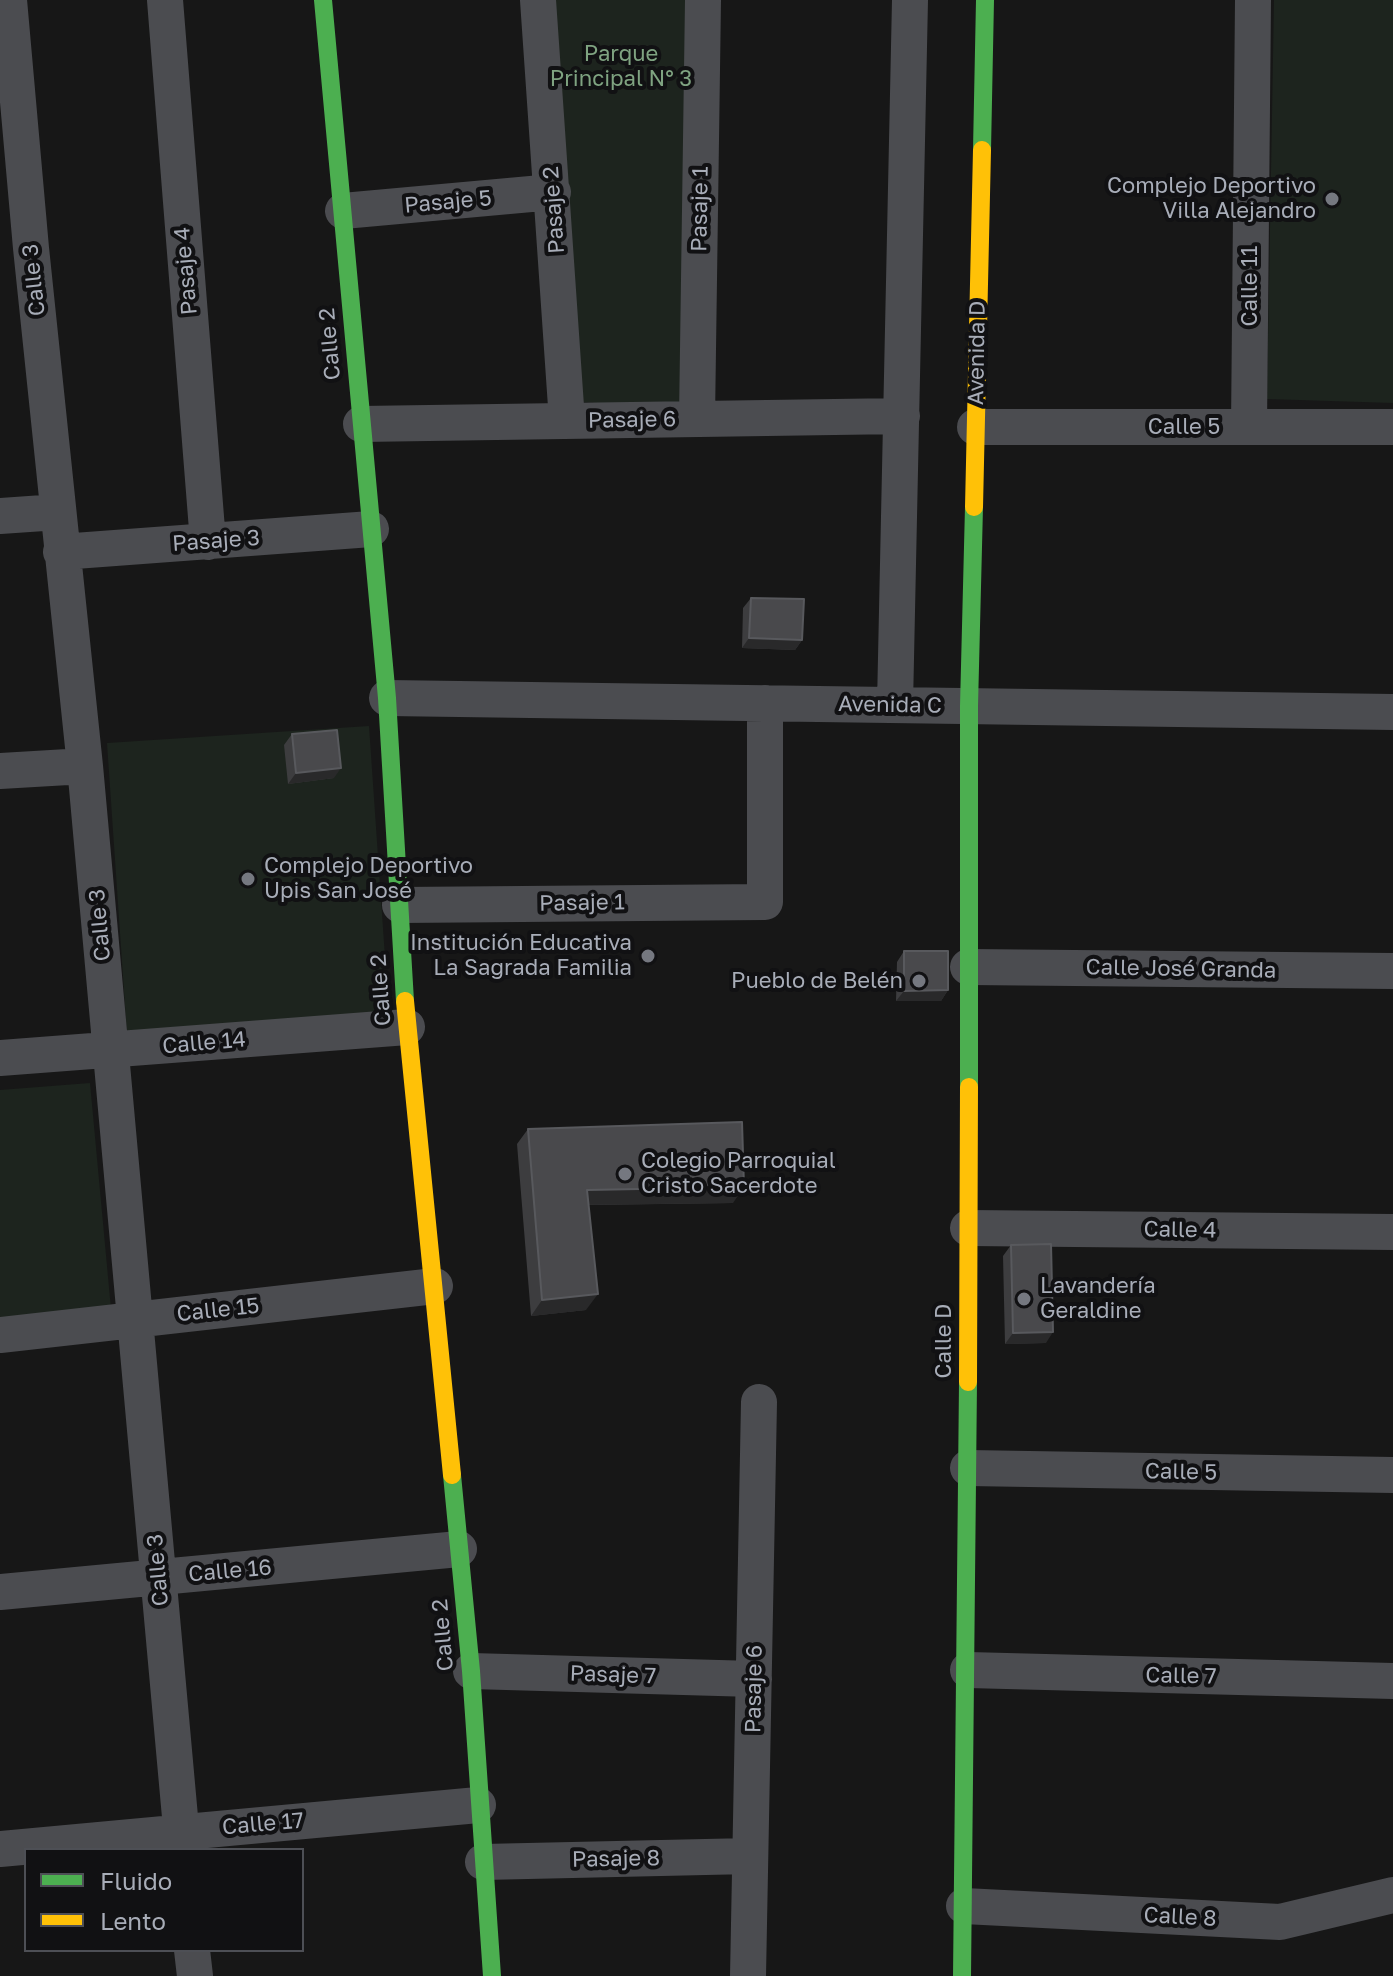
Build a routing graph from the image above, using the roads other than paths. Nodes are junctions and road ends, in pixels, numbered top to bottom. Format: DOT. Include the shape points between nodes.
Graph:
graph roads {
  1 [pos="9,0"];
  2 [pos="165,0"];
  3 [pos="323,0"];
  4 [pos="538,0"];
  5 [pos="703,0"];
  6 [pos="910,0"];
  7 [pos="985,0"];
  8 [pos="1253,0"];
  9 [pos="553,192"];
  10 [pos="343,211"];
  11 [pos="16,250"];
  12 [pos="902,416"];
  13 [pos="697,419"];
  14 [pos="567,421"];
  15 [pos="361,424"];
  16 [pos="975,427"];
  17 [pos="1249,427"];
  18 [pos="1393,427"];
  19 [pos="58,512"];
  20 [pos="0,516"];
  21 [pos="371,529"];
  22 [pos="208,542"];
  23 [pos="61,552"];
  24 [pos="387,698"];
  25 [pos="765,703"];
  26 [pos="895,705"];
  27 [pos="969,706"];
  28 [pos="1393,712"];
  29 [pos="85,766"];
  30 [pos="0,771"];
  31 [pos="400,905"];
  32 [pos="968,967"];
  33 [pos="1393,971"];
  34 [pos="407,1027"];
  35 [pos="111,1051"];
  36 [pos="0,1058"];
  37 [pos="968,1228"];
  38 [pos="1393,1232"];
  39 [pos="435,1286"];
  40 [pos="135,1320"];
  41 [pos="0,1335"];
  42 [pos="759,1402"];
  43 [pos="968,1468"];
  44 [pos="1393,1475"];
  45 [pos="459,1549"];
  46 [pos="159,1577"];
  47 [pos="0,1592"];
  48 [pos="968,1670"];
  49 [pos="471,1671"];
  50 [pos="754,1679"];
  51 [pos="1393,1681"];
  52 [pos="478,1805"];
  53 [pos="183,1841"];
  54 [pos="0,1849"];
  55 [pos="750,1856"];
  56 [pos="483,1862"];
  57 [pos="1393,1895"];
  58 [pos="964,1906"];
  59 [pos="192,1952"];
  60 [pos="195,1976"];
  61 [pos="492,1976"];
  62 [pos="748,1976"];
  63 [pos="962,1976"];
  1 -- 11 [label="street, Calle 3"];
  2 -- 22 [label="street, Pasaje 4"];
  3 -- 10 [label="street, Calle 2"];
  4 -- 9 [label="street, Pasaje 2"];
  5 -- 13 [label="street, Pasaje 1"];
  6 -- 12 [label="street"];
  7 -- 16 [label="street, Avenida D"];
  8 -- 17 [label="street, Calle 11"];
  9 -- 10 [label="street, Pasaje 5"];
  9 -- 14 [label="street, Pasaje 2"];
  10 -- 15 [label="street, Calle 2"];
  11 -- 19 [label="street, Calle 3"];
  12 -- 13 [label="street, Pasaje 6"];
  12 -- 26 [label="street"];
  13 -- 14 [label="street, Pasaje 6"];
  14 -- 15 [label="street, Pasaje 6"];
  15 -- 21 [label="street, Calle 2"];
  16 -- 17 [label="street, Calle 5"];
  16 -- 27 [label="street, Avenida D"];
  17 -- 18 [label="street, Calle 5"];
  19 -- 20 [label="street"];
  19 -- 23 [label="street, Calle 3"];
  21 -- 22 [label="street, Pasaje 3"];
  21 -- 24 [label="street, Calle 2"];
  22 -- 23 [label="street, Pasaje 3"];
  23 -- 29 [label="street, Calle 3"];
  24 -- 25 [label="street, Avenida C"];
  24 -- 31 [label="street, Calle 2"];
  25 -- 26 [label="street, Avenida C"];
  25 -- 31 [label="street, Pasaje 1" via="765,902"];
  26 -- 27 [label="street, Avenida C"];
  27 -- 28 [label="street, Avenida C"];
  27 -- 32 [label="street, Calle D"];
  29 -- 30 [label="street"];
  29 -- 35 [label="street, Calle 3"];
  31 -- 34 [label="street, Calle 2"];
  32 -- 33 [label="street, Calle José Granda"];
  32 -- 37 [label="street, Calle D"];
  34 -- 35 [label="street, Calle 14"];
  34 -- 39 [label="street, Calle 2"];
  35 -- 36 [label="street, Calle 14"];
  35 -- 40 [label="street, Calle 3"];
  37 -- 38 [label="street, Calle 4"];
  37 -- 43 [label="street, Calle D"];
  39 -- 40 [label="street, Calle 15"];
  39 -- 45 [label="street, Calle 2"];
  40 -- 41 [label="street, Calle 15"];
  40 -- 46 [label="street, Calle 3"];
  42 -- 50 [label="street, Pasaje 6"];
  43 -- 44 [label="street, Calle 5"];
  43 -- 48 [label="street, Calle D"];
  45 -- 46 [label="street, Calle 16"];
  45 -- 49 [label="street, Calle 2"];
  46 -- 47 [label="street, Calle 16"];
  46 -- 53 [label="street, Calle 3"];
  48 -- 51 [label="street, Calle 7"];
  48 -- 58 [label="street, Calle D"];
  49 -- 50 [label="street, Pasaje 7"];
  49 -- 52 [label="street, Calle 2"];
  50 -- 55 [label="street, Pasaje 6"];
  52 -- 53 [label="street, Calle 17"];
  52 -- 56 [label="street, Calle 2"];
  53 -- 54 [label="street, Calle 17"];
  55 -- 56 [label="street, Pasaje 8"];
  55 -- 62 [label="street, Pasaje 6"];
  56 -- 61 [label="street, Calle 2"];
  57 -- 58 [label="street, Calle 8" via="1280,1922"];
  58 -- 63 [label="street, Calle D"];
  59 -- 60 [label="street"];
}
